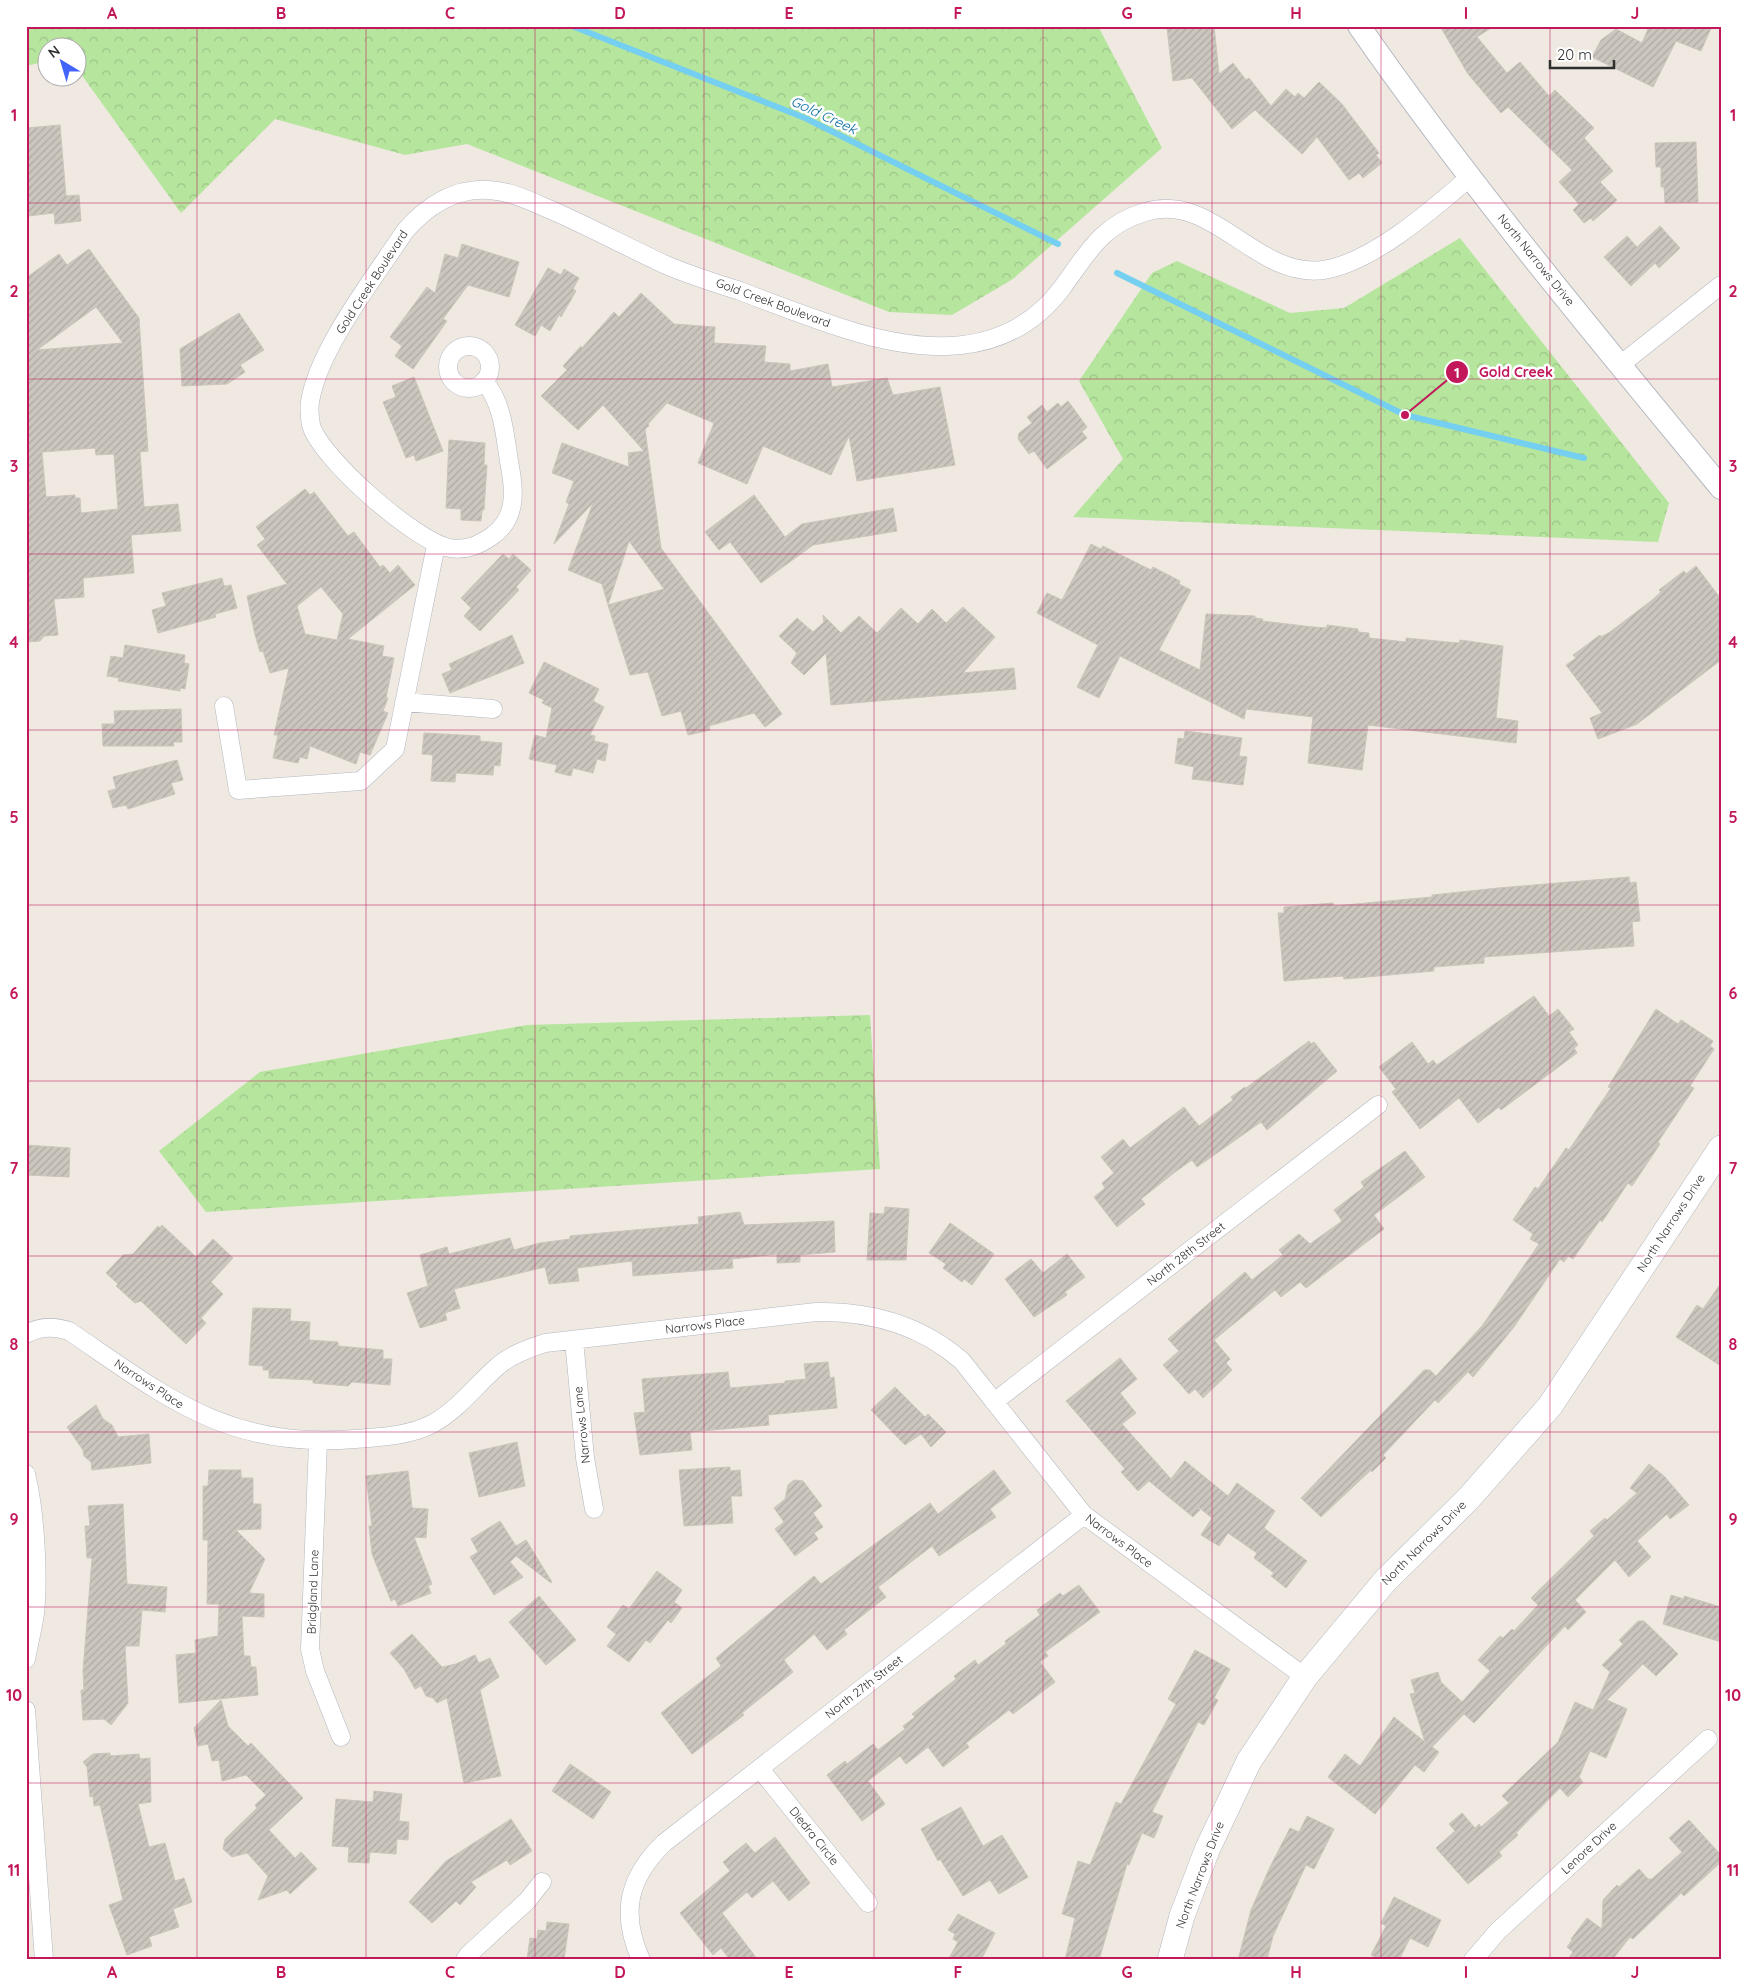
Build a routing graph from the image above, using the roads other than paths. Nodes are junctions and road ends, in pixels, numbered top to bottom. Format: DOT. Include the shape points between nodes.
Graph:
graph roads {
  1 [pos="1359,26"];
  2 [pos="1470,177"];
  3 [pos="1721,285"];
  4 [pos="1620,365"];
  5 [pos="484,382"];
  6 [pos="1721,488"];
  7 [pos="436,545"];
  8 [pos="404,702"];
  9 [pos="224,706"];
  10 [pos="493,709"];
  11 [pos="1378,1105"];
  12 [pos="1721,1148"];
  13 [pos="26,1334"];
  14 [pos="574,1340"];
  15 [pos="994,1402"];
  16 [pos="318,1442"];
  17 [pos="26,1474"];
  18 [pos="594,1509"];
  19 [pos="1084,1516"];
  20 [pos="26,1659"];
  21 [pos="1305,1677"];
  22 [pos="26,1710"];
  23 [pos="341,1737"];
  24 [pos="1708,1739"];
  25 [pos="760,1768"];
  26 [pos="542,1882"];
  27 [pos="868,1903"];
  28 [pos="44,1960"];
  29 [pos="465,1960"];
  30 [pos="641,1960"];
  31 [pos="1170,1960"];
  32 [pos="1473,1960"];
  1 -- 2 [label="street, North Narrows Drive"];
  2 -- 4 [label="street, North Narrows Drive"];
  2 -- 7 [label="street, Gold Creek Boulevard" via="1377,247 1351,263 1326,270 1314,271 1282,264 1202,217 1164,209 1146,211 1105,231 1049,304 1024,325 1002,337 949,346 920,346 844,329 669,266 517,195 475,190 444,198 418,216 405,231 327,350 310,403 311,425 333,458 393,516"];
  3 -- 4 [label="street"];
  4 -- 6 [label="street, North Narrows Drive"];
  5 -- 7 [label="street, Gold Creek Boulevard" via="495,398 501,418 513,482 511,510 506,523 496,533 473,546 461,550"];
  7 -- 8 [label="street"];
  8 -- 9 [label="street" via="395,749 361,782 238,790"];
  8 -- 10 [label="street"];
  11 -- 15 [label="street, North 28th Street"];
  12 -- 21 [label="main road, North Narrows Drive" via="1550,1406 1469,1498 1385,1581"];
  13 -- 16 [label="street, Narrows Place" via="51,1327 69,1331 173,1401 199,1414 281,1439"];
  14 -- 15 [label="street, Narrows Place" via="816,1312 840,1312 905,1325 943,1344 962,1361"];
  14 -- 16 [label="street, Narrows Place" via="532,1347 499,1365 472,1393 433,1423 414,1431 384,1437"];
  14 -- 18 [label="street, Narrows Lane" via="585,1458"];
  15 -- 19 [label="street, Narrows Place"];
  16 -- 23 [label="street, Bridgland Lane" via="310,1649 315,1671"];
  17 -- 20 [label="street" via="32,1505 36,1582 35,1612"];
  19 -- 21 [label="street, Narrows Place"];
  19 -- 25 [label="street, North 27th Street"];
  21 -- 31 [label="main road, North Narrows Drive" via="1250,1761 1207,1850 1182,1916"];
  22 -- 28 [label="street"];
  24 -- 32 [label="street, Lenore Drive" via="1498,1931"];
  25 -- 27 [label="street, Diedra Circle"];
  25 -- 30 [label="street, North 27th Street" via="646,1860 631,1893 629,1911 631,1932"];
  26 -- 29 [label="street" via="527,1901"];
}
